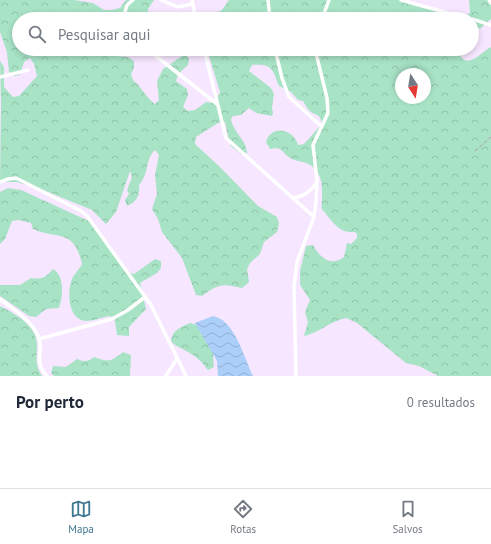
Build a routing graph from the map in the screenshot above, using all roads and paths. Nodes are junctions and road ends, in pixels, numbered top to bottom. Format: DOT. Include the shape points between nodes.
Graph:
graph roads {
  1 [pos="133,0"];
  2 [pos="161,0"];
  3 [pos="268,0"];
  4 [pos="329,0"];
  5 [pos="401,0"];
  6 [pos="489,0"];
  7 [pos="192,2"];
  8 [pos="491,3"];
  9 [pos="125,12"];
  10 [pos="194,12"];
  11 [pos="269,12"];
  12 [pos="325,12"];
  13 [pos="445,12"];
  14 [pos="479,21"];
  15 [pos="491,25"];
  16 [pos="156,56"];
  17 [pos="206,56"];
  18 [pos="276,56"];
  19 [pos="317,56"];
  20 [pos="28,70"];
  21 [pos="0,77"];
  22 [pos="217,104"];
  23 [pos="321,126"];
  24 [pos="491,137"];
  25 [pos="475,151"];
  26 [pos="317,181"];
  27 [pos="0,182"];
  28 [pos="294,198"];
  29 [pos="314,217"];
  30 [pos="145,297"];
  31 [pos="0,299"];
  32 [pos="39,339"];
  33 [pos="176,360"];
  34 [pos="47,376"];
  35 [pos="166,376"];
  36 [pos="186,376"];
  37 [pos="296,376"];
  1 -- 9 [label="street" via="127,5"];
  2 -- 7 [label="street" via="178,7"];
  3 -- 11 [label="street"];
  4 -- 12 [label="street"];
  5 -- 13 [label="street"];
  6 -- 8 [label="street"];
  7 -- 10 [label="street"];
  14 -- 15 [label="street"];
  16 -- 22 [label="street"];
  17 -- 22 [label="street"];
  18 -- 23 [label="street" via="289,96"];
  19 -- 23 [label="street" via="328,103 327,117"];
  20 -- 21 [label="street"];
  22 -- 28 [label="street" via="226,138"];
  23 -- 26 [label="street" via="313,145"];
  24 -- 25 [label="path"];
  26 -- 28 [label="street" via="310,191"];
  26 -- 29 [label="street"];
  27 -- 30 [label="street" via="16,178 84,213"];
  28 -- 29 [label="street"];
  29 -- 37 [label="street" via="297,262 294,286"];
  30 -- 32 [label="street" via="112,319"];
  30 -- 33 [label="street"];
  31 -- 32 [label="street" via="33,326"];
  32 -- 34 [label="street" via="39,364"];
  33 -- 35 [label="street"];
  33 -- 36 [label="street"];
}
